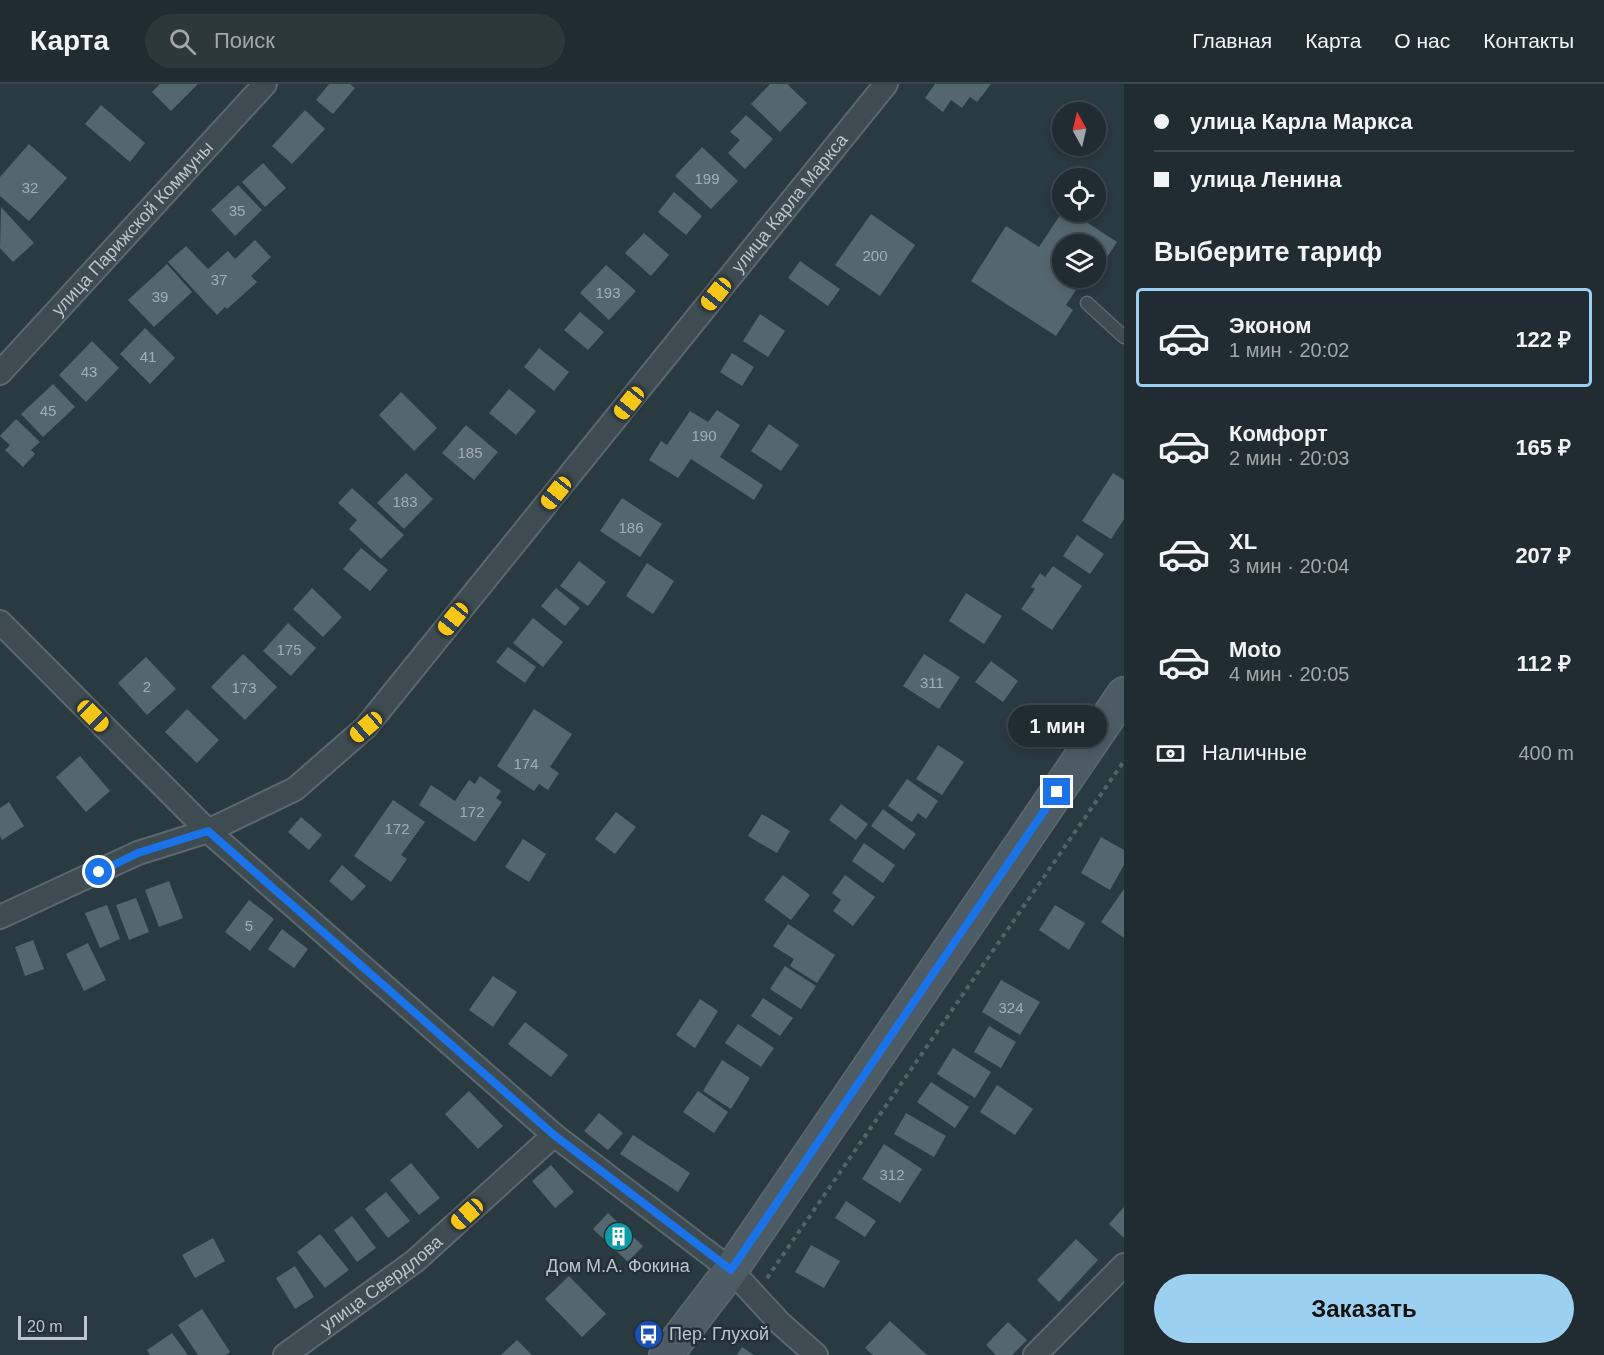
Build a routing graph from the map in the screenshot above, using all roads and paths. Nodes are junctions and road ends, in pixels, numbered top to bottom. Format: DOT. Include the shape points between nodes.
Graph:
graph roads {
  1 [pos="265,84"];
  2 [pos="886,84"];
  3 [pos="1087,303"];
  4 [pos="1124,337"];
  5 [pos="0,373"];
  6 [pos="0,622"];
  7 [pos="1124,694"];
  8 [pos="1124,761"];
  9 [pos="208,831"];
  10 [pos="0,917"];
  11 [pos="554,1135"];
  12 [pos="1124,1265"];
  13 [pos="731,1270"];
  14 [pos="754,1295"];
  15 [pos="285,1355"];
  16 [pos="666,1355"];
  17 [pos="816,1355"];
  18 [pos="1035,1355"];
  1 -- 5 [label="street, улица Парижской Коммуны"];
  2 -- 9 [label="street, улица Карла Маркса" via="366,727 295,789"];
  3 -- 4 [label="lane"];
  6 -- 9 [label="street"];
  7 -- 13 [label="main road"];
  8 -- 14 [label="path"];
  9 -- 10 [label="street, улица Карла Маркса" via="138,853"];
  9 -- 11 [label="street"];
  11 -- 13 [label="street"];
  11 -- 15 [label="street, улица Свердлова" via="415,1262"];
  12 -- 18 [label="street"];
  13 -- 14 [label="street"];
  13 -- 16 [label="main road"];
  14 -- 17 [label="street"];
}
